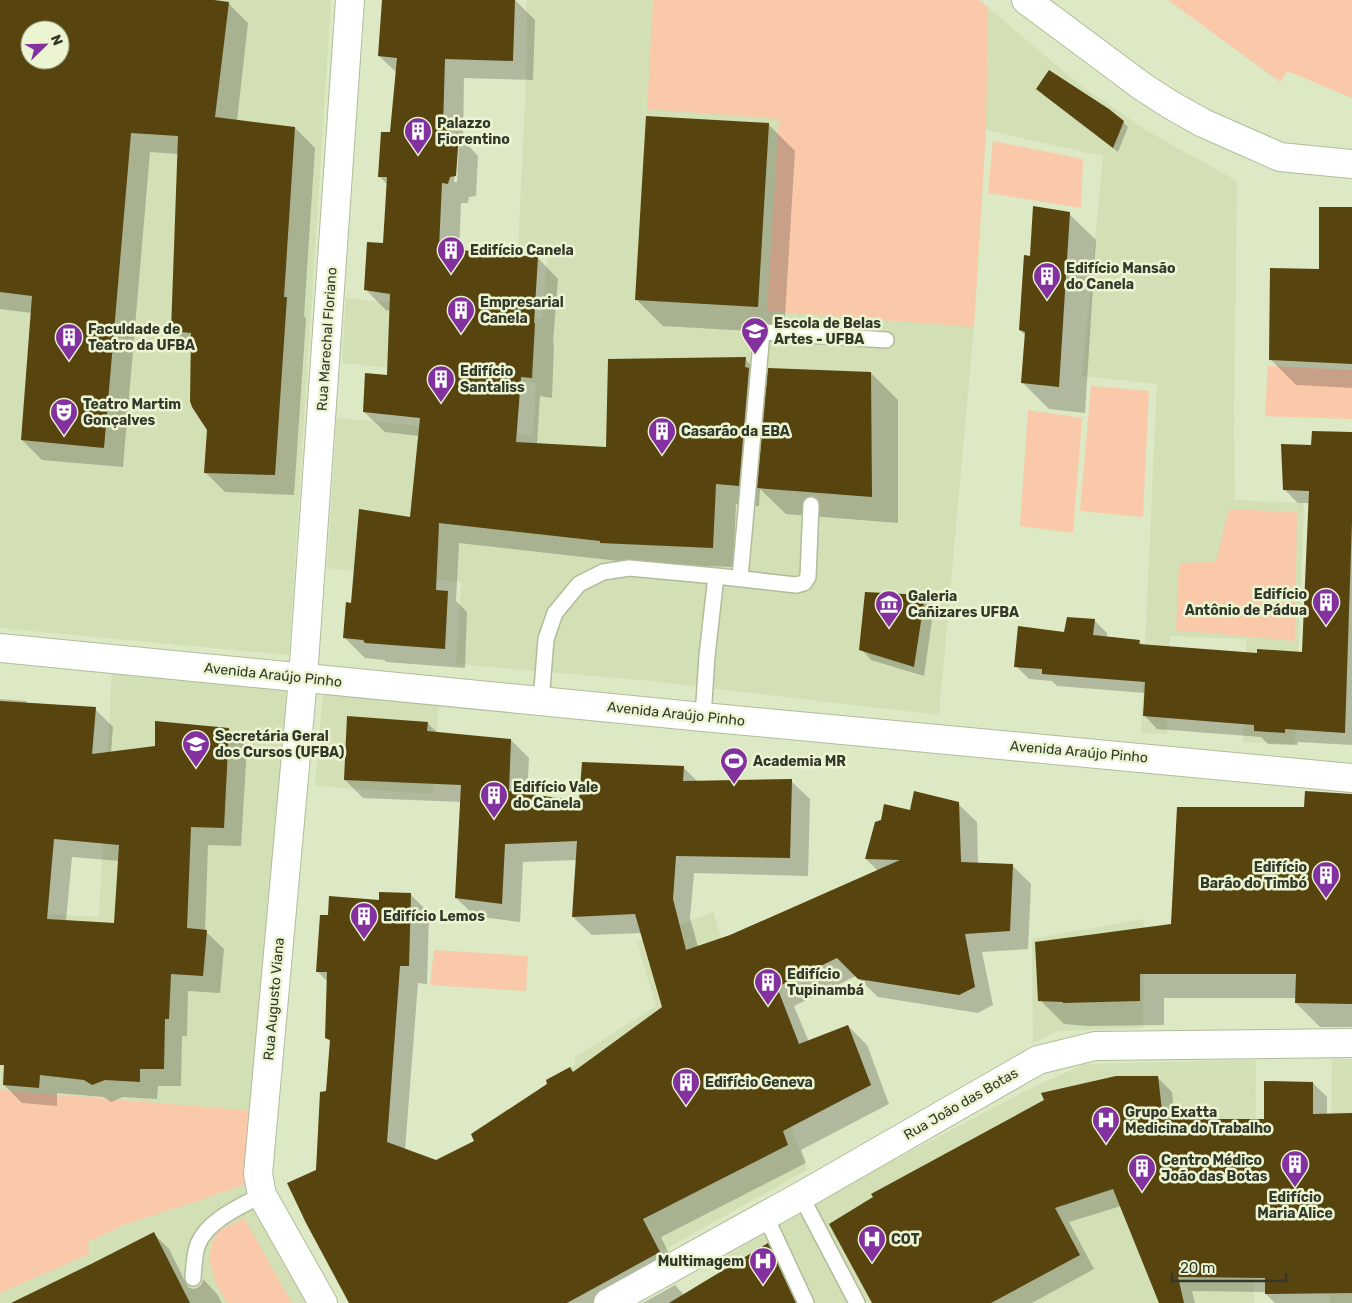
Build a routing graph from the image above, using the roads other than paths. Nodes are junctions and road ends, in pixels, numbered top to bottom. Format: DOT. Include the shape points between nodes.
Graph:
graph roads {
  1 [pos="350,0"];
  2 [pos="1033,3"];
  3 [pos="1352,164"];
  4 [pos="886,340"];
  5 [pos="811,505"];
  6 [pos="716,576"];
  7 [pos="740,578"];
  8 [pos="0,648"];
  9 [pos="303,678"];
  10 [pos="542,701"];
  11 [pos="703,717"];
  12 [pos="1352,778"];
  13 [pos="1352,1043"];
  14 [pos="262,1194"];
  15 [pos="801,1196"];
  16 [pos="765,1215"];
  17 [pos="192,1278"];
  18 [pos="323,1303"];
  19 [pos="608,1303"];
  20 [pos="806,1303"];
  21 [pos="857,1303"];
  1 -- 9 [label="street, Rua Marechal Floriano"];
  2 -- 3 [label="street" via="1143,87 1203,123 1280,157"];
  4 -- 7 [label="lane" via="762,332"];
  5 -- 7 [label="lane" via="808,577 804,583 796,585"];
  6 -- 7 [label="lane"];
  6 -- 10 [label="lane" via="630,568 603,572 579,584 555,613 546,639"];
  6 -- 11 [label="lane"];
  8 -- 9 [label="street, Avenida Araújo Pinho"];
  9 -- 10 [label="street, Avenida Araújo Pinho"];
  9 -- 14 [label="street, Rua Augusto Viana" via="258,1174"];
  10 -- 11 [label="street, Avenida Araújo Pinho"];
  11 -- 12 [label="street, Avenida Araújo Pinho"];
  13 -- 15 [label="street, Rua João das Botas" via="1095,1046 1038,1060"];
  14 -- 17 [label="lane" via="223,1216 206,1231 198,1244"];
  14 -- 18 [label="street, Rua Augusto Viana"];
  15 -- 16 [label="street, Rua João das Botas"];
  15 -- 21 [label="lane"];
  16 -- 19 [label="street, Rua João das Botas"];
  16 -- 20 [label="lane"];
}
